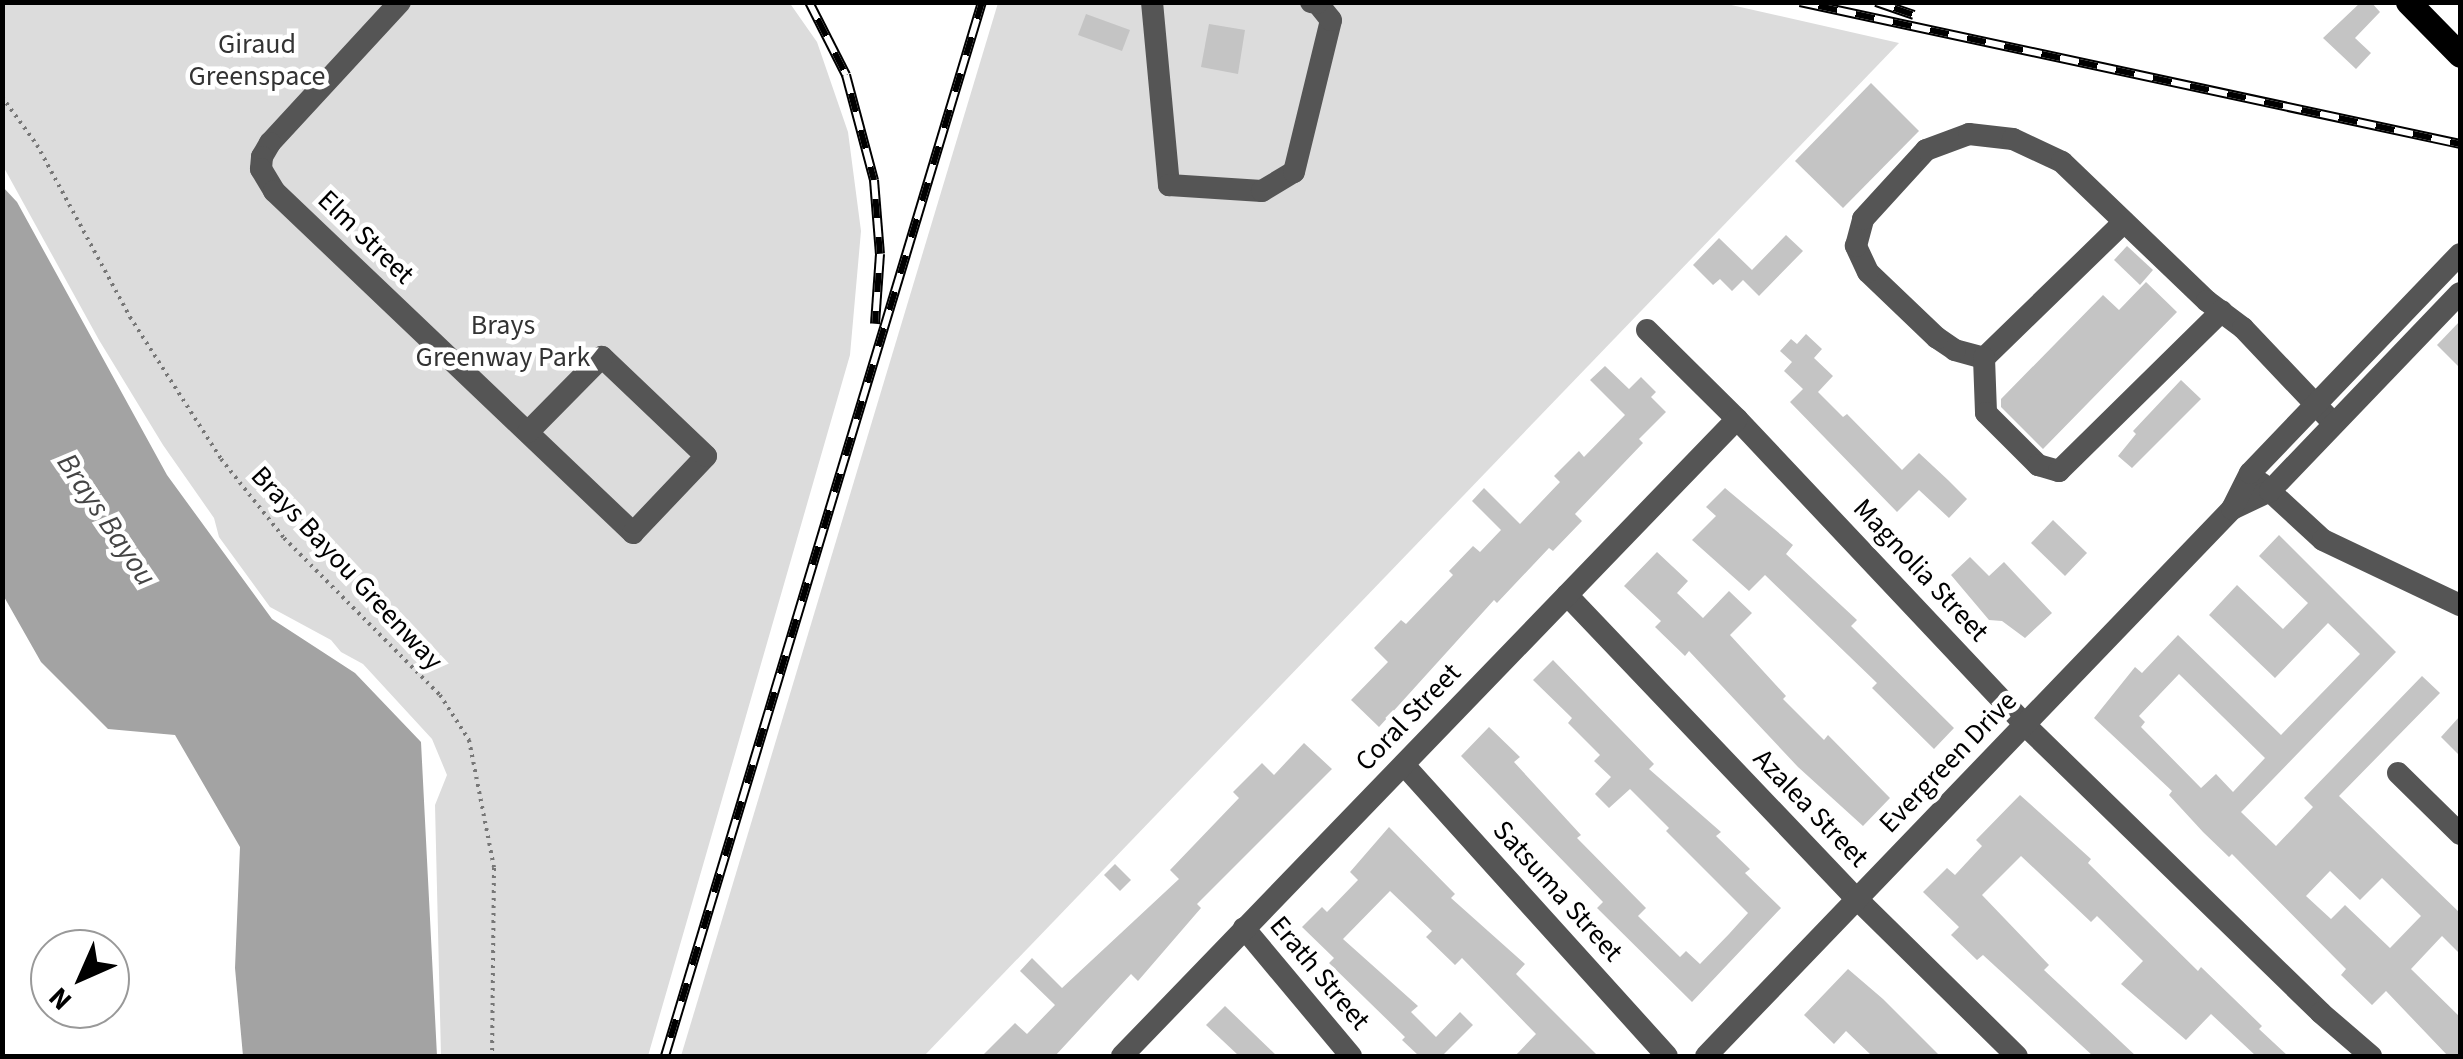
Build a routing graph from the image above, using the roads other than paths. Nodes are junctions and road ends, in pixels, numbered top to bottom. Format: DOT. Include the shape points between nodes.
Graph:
graph roads {
  1 [pos="400,2"];
  2 [pos="1152,2"];
  3 [pos="1311,2"];
  4 [pos="2408,2"];
  5 [pos="2460,54"];
  6 [pos="2124,222"];
  7 [pos="2460,254"];
  8 [pos="2460,294"];
  9 [pos="2222,311"];
  10 [pos="1647,330"];
  11 [pos="1984,358"];
  12 [pos="2315,404"];
  13 [pos="1737,418"];
  14 [pos="2334,424"];
  15 [pos="528,432"];
  16 [pos="2250,472"];
  17 [pos="2270,491"];
  18 [pos="2232,509"];
  19 [pos="1567,596"];
  20 [pos="2460,604"];
  21 [pos="2025,725"];
  22 [pos="1404,765"];
  23 [pos="2398,772"];
  24 [pos="2460,834"];
  25 [pos="1857,899"];
  26 [pos="1244,928"];
  27 [pos="1122,1056"];
  28 [pos="1350,1056"];
  29 [pos="1666,1056"];
  30 [pos="1706,1056"];
  31 [pos="2017,1056"];
  32 [pos="2371,1056"];
  1 -- 15 [label="street, Elm Street" via="266,150 262,169 274,191"];
  2 -- 3 [label="street" via="1169,185 1262,192 1294,172 1331,20"];
  4 -- 5 [label="main road"];
  6 -- 9 [label="street"];
  6 -- 11 [label="street"];
  6 -- 11 [label="street" via="2062,162 2012,139 1969,134 1926,150 1863,219 1859,259 1937,338"];
  7 -- 12 [label="street, Evergreen Drive"];
  8 -- 14 [label="street, Evergreen Drive"];
  9 -- 11 [label="street" via="2060,472 2038,464 1986,413"];
  9 -- 12 [label="street"];
  10 -- 13 [label="street, Magnolia Street"];
  12 -- 14 [label="street"];
  12 -- 16 [label="street, Evergreen Drive"];
  13 -- 19 [label="street, Coral Street"];
  13 -- 21 [label="street, Magnolia Street"];
  14 -- 17 [label="street, Evergreen Drive"];
  15 -- 15 [label="street, Elm Street" via="633,533 706,456 602,357"];
  16 -- 17 [label="street"];
  16 -- 18 [label="street, Evergreen Drive"];
  17 -- 18 [label="street, Evergreen Drive"];
  17 -- 20 [label="street" via="2324,540"];
  18 -- 21 [label="street, Evergreen Drive"];
  19 -- 22 [label="street, Coral Street"];
  19 -- 25 [label="street, Azalea Street"];
  21 -- 25 [label="street, Evergreen Drive"];
  21 -- 32 [label="street, Magnolia Street"];
  22 -- 26 [label="street, Coral Street"];
  22 -- 29 [label="street, Satsuma Street"];
  23 -- 24 [label="street"];
  25 -- 30 [label="street, Evergreen Drive"];
  25 -- 31 [label="street, Azalea Street"];
  26 -- 27 [label="street, Coral Street"];
  26 -- 28 [label="street, Erath Street"];
}
